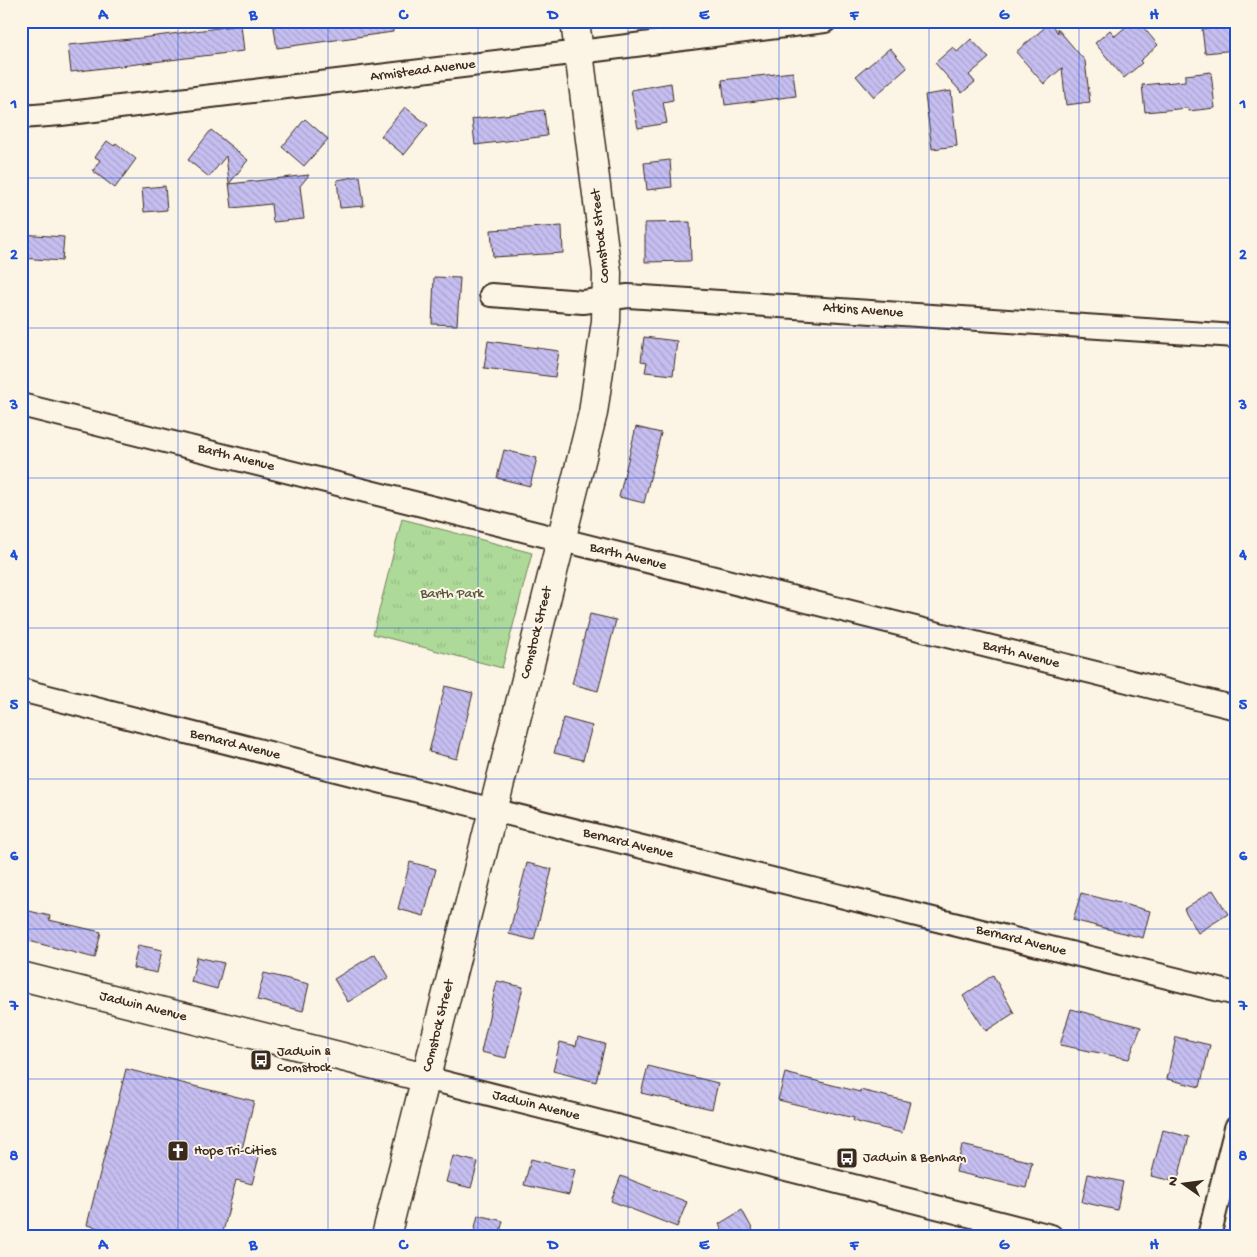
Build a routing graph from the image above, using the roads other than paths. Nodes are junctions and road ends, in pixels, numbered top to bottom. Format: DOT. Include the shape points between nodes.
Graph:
graph roads {
  1 [pos="575,21"];
  2 [pos="825,21"];
  3 [pos="580,52"];
  4 [pos="21,117"];
  5 [pos="491,295"];
  6 [pos="607,299"];
  7 [pos="1236,336"];
  8 [pos="21,404"];
  9 [pos="560,540"];
  10 [pos="21,690"];
  11 [pos="1236,708"];
  12 [pos="493,810"];
  13 [pos="21,976"];
  14 [pos="1236,994"];
  15 [pos="426,1078"];
  16 [pos="1236,1128"];
  17 [pos="386,1236"];
  18 [pos="1051,1236"];
  19 [pos="1209,1236"];
  1 -- 3 [label="street, Comstock Street"];
  2 -- 3 [label="street, Armistead Avenue"];
  3 -- 4 [label="street, Armistead Avenue"];
  3 -- 6 [label="street, Comstock Street" via="607,273"];
  5 -- 6 [label="street, Atkins Avenue" via="583,302"];
  6 -- 7 [label="street, Atkins Avenue" via="628,296"];
  6 -- 9 [label="street, Comstock Street" via="593,413"];
  8 -- 9 [label="street, Barth Avenue"];
  9 -- 11 [label="street, Barth Avenue"];
  9 -- 12 [label="street, Comstock Street"];
  10 -- 12 [label="street, Bernard Avenue"];
  12 -- 14 [label="street, Bernard Avenue"];
  12 -- 15 [label="street, Comstock Street"];
  13 -- 15 [label="street, Jadwin Avenue"];
  15 -- 17 [label="street, Comstock Street"];
  15 -- 18 [label="street, Jadwin Avenue"];
  16 -- 19 [label="street"];
}
